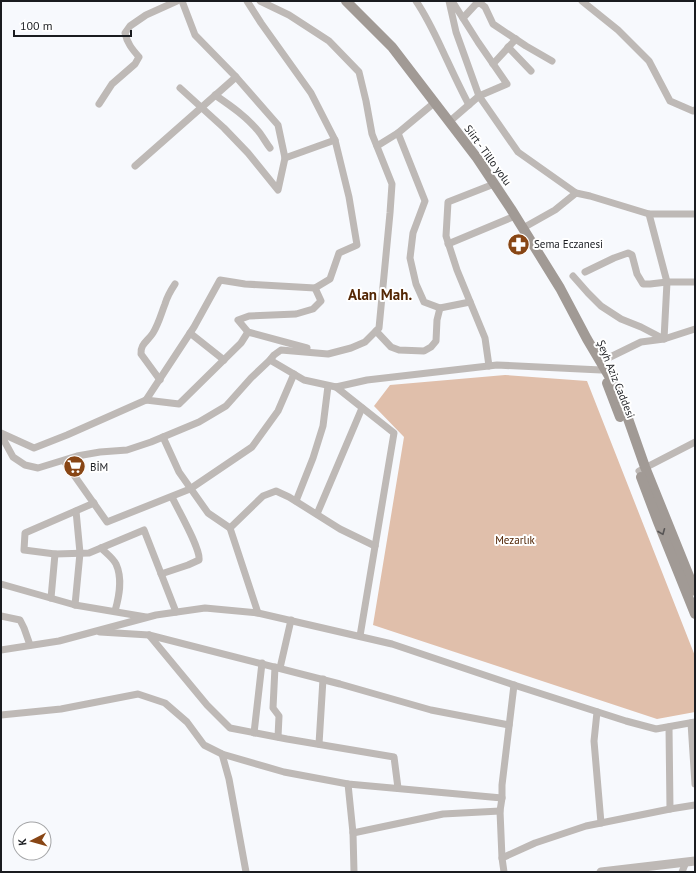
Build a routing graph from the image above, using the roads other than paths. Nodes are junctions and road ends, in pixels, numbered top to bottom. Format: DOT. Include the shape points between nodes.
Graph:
graph roads {
  1 [pos="177,1"];
  2 [pos="182,1"];
  3 [pos="247,1"];
  4 [pos="260,1"];
  5 [pos="346,1"];
  6 [pos="416,1"];
  7 [pos="449,1"];
  8 [pos="452,1"];
  9 [pos="582,1"];
  10 [pos="463,18"];
  11 [pos="516,39"];
  12 [pos="508,47"];
  13 [pos="552,61"];
  14 [pos="493,64"];
  15 [pos="531,71"];
  16 [pos="236,77"];
  17 [pos="180,88"];
  18 [pos="215,95"];
  19 [pos="479,96"];
  20 [pos="434,103"];
  21 [pos="99,104"];
  22 [pos="469,105"];
  23 [pos="201,108"];
  24 [pos="695,110"];
  25 [pos="449,122"];
  26 [pos="398,133"];
  27 [pos="335,140"];
  28 [pos="377,146"];
  29 [pos="270,148"];
  30 [pos="285,158"];
  31 [pos="135,166"];
  32 [pos="494,184"];
  33 [pos="576,193"];
  34 [pos="649,214"];
  35 [pos="695,214"];
  36 [pos="515,216"];
  37 [pos="523,228"];
  38 [pos="448,244"];
  39 [pos="585,272"];
  40 [pos="573,276"];
  41 [pos="668,282"];
  42 [pos="695,282"];
  43 [pos="175,284"];
  44 [pos="315,288"];
  45 [pos="470,302"];
  46 [pos="440,308"];
  47 [pos="695,329"];
  48 [pos="248,332"];
  49 [pos="376,332"];
  50 [pos="190,333"];
  51 [pos="664,338"];
  52 [pos="587,339"];
  53 [pos="328,354"];
  54 [pos="224,360"];
  55 [pos="270,360"];
  56 [pos="489,366"];
  57 [pos="601,366"];
  58 [pos="294,374"];
  59 [pos="160,380"];
  60 [pos="332,386"];
  61 [pos="146,400"];
  62 [pos="362,408"];
  63 [pos="1,434"];
  64 [pos="163,437"];
  65 [pos="695,442"];
  66 [pos="64,461"];
  67 [pos="642,469"];
  68 [pos="190,489"];
  69 [pos="172,497"];
  70 [pos="296,501"];
  71 [pos="94,503"];
  72 [pos="76,511"];
  73 [pos="317,514"];
  74 [pos="230,528"];
  75 [pos="375,546"];
  76 [pos="101,548"];
  77 [pos="55,554"];
  78 [pos="80,554"];
  79 [pos="161,574"];
  80 [pos="692,576"];
  81 [pos="1,584"];
  82 [pos="695,591"];
  83 [pos="51,598"];
  84 [pos="75,605"];
  85 [pos="115,612"];
  86 [pos="176,612"];
  87 [pos="258,613"];
  88 [pos="695,614"];
  89 [pos="1,616"];
  90 [pos="148,617"];
  91 [pos="291,620"];
  92 [pos="94,632"];
  93 [pos="149,635"];
  94 [pos="360,636"];
  95 [pos="30,645"];
  96 [pos="1,650"];
  97 [pos="262,663"];
  98 [pos="278,667"];
  99 [pos="323,679"];
  100 [pos="514,685"];
  101 [pos="597,712"];
  102 [pos="1,715"];
  103 [pos="693,723"];
  104 [pos="509,725"];
  105 [pos="669,727"];
  106 [pos="254,732"];
  107 [pos="278,737"];
  108 [pos="319,744"];
  109 [pos="222,754"];
  110 [pos="348,784"];
  111 [pos="695,784"];
  112 [pos="398,788"];
  113 [pos="502,798"];
  114 [pos="695,805"];
  115 [pos="670,809"];
  116 [pos="500,811"];
  117 [pos="601,823"];
  118 [pos="353,833"];
  119 [pos="502,858"];
  120 [pos="690,862"];
  121 [pos="645,869"];
  122 [pos="246,872"];
  123 [pos="354,872"];
  124 [pos="504,872"];
  125 [pos="601,872"];
  126 [pos="682,872"];
  1 -- 21 [label="street" via="146,15 130,26 125,33 126,39 138,57 135,64 112,84"];
  2 -- 16 [label="street" via="195,35"];
  3 -- 27 [label="street" via="311,93"];
  4 -- 28 [label="street" via="289,15 329,41 359,72 372,134"];
  5 -- 20 [label="main road, Siirt - Tillo yolu" via="392,48"];
  6 -- 22 [label="street" via="435,33"];
  7 -- 19 [label="street" via="456,32"];
  8 -- 10 [label="street"];
  9 -- 24 [label="street" via="618,30 649,61 670,101"];
  10 -- 11 [label="street" via="480,3 485,7 493,24"];
  10 -- 14 [label="street"];
  11 -- 12 [label="street"];
  11 -- 13 [label="street"];
  12 -- 14 [label="street"];
  12 -- 15 [label="street"];
  14 -- 19 [label="street" via="507,84"];
  16 -- 18 [label="street"];
  16 -- 30 [label="street" via="278,125"];
  17 -- 23 [label="street"];
  18 -- 23 [label="street"];
  18 -- 29 [label="street" via="246,119"];
  19 -- 22 [label="street"];
  19 -- 33 [label="street" via="518,152"];
  20 -- 25 [label="main road, Siirt - Tillo yolu"];
  20 -- 26 [label="street"];
  22 -- 25 [label="street"];
  23 -- 30 [label="street" via="248,153 278,190"];
  23 -- 31 [label="street"];
  25 -- 32 [label="main road, Siirt - Tillo yolu"];
  26 -- 28 [label="street"];
  26 -- 46 [label="street" via="425,201 413,233 410,258 416,284 424,302"];
  27 -- 30 [label="street"];
  27 -- 44 [label="street" via="349,197 357,245 339,253 330,279"];
  28 -- 49 [label="street" via="392,184 379,328"];
  32 -- 36 [label="main road, Siirt - Tillo yolu"];
  32 -- 38 [label="street" via="448,202"];
  33 -- 34 [label="street"];
  33 -- 37 [label="street" via="555,210"];
  34 -- 35 [label="street"];
  34 -- 41 [label="street"];
  36 -- 37 [label="main road, Siirt - Tillo yolu"];
  36 -- 38 [label="street"];
  37 -- 52 [label="main road, Siirt - Tillo yolu" via="560,288"];
  38 -- 45 [label="street"];
  39 -- 41 [label="street" via="628,253 632,255 643,284"];
  40 -- 51 [label="street" via="601,306 621,319"];
  41 -- 42 [label="street"];
  41 -- 51 [label="street"];
  43 -- 59 [label="street" via="165,302 158,325 140,349"];
  44 -- 48 [label="street" via="321,301 313,309 296,314 249,316 238,320"];
  44 -- 50 [label="street" via="220,280"];
  45 -- 46 [label="street"];
  45 -- 56 [label="street" via="485,338"];
  46 -- 49 [label="street" via="436,341 424,351 399,350"];
  47 -- 51 [label="street"];
  48 -- 53 [label="street"];
  48 -- 54 [label="street"];
  49 -- 53 [label="street" via="365,342"];
  50 -- 54 [label="street"];
  50 -- 59 [label="street"];
  51 -- 57 [label="street" via="641,342"];
  52 -- 57 [label="main road, Şeyh Aziz Caddesi"];
  53 -- 55 [label="street" via="281,350"];
  54 -- 61 [label="street" via="179,404"];
  55 -- 58 [label="street"];
  55 -- 64 [label="street" via="226,406"];
  56 -- 57 [label="street"];
  56 -- 60 [label="street"];
  57 -- 67 [label="main road, Şeyh Aziz Caddesi" via="619,393"];
  58 -- 60 [label="street" via="304,380"];
  58 -- 68 [label="street" via="278,411 252,447"];
  59 -- 61 [label="street"];
  60 -- 62 [label="street"];
  60 -- 70 [label="street" via="313,458"];
  61 -- 63 [label="street" via="34,448"];
  62 -- 73 [label="street"];
  62 -- 75 [label="street" via="394,434"];
  63 -- 66 [label="street" via="13,457 25,465 38,468"];
  64 -- 66 [label="street" via="127,450 77,456"];
  64 -- 68 [label="street"];
  65 -- 67 [label="street"];
  66 -- 71 [label="street"];
  67 -- 80 [label="main road, Şeyh Aziz Caddesi"];
  67 -- 88 [label="main road, Şeyh Aziz Caddesi, one-way" via="658,522"];
  68 -- 69 [label="street"];
  68 -- 74 [label="street" via="208,513"];
  69 -- 71 [label="street" via="107,522"];
  69 -- 79 [label="street" via="196,545 199,560"];
  70 -- 73 [label="street"];
  70 -- 74 [label="street" via="276,491 263,496"];
  71 -- 72 [label="street"];
  72 -- 77 [label="street" via="25,533 24,550"];
  72 -- 78 [label="street"];
  73 -- 75 [label="street" via="340,529"];
  74 -- 87 [label="street"];
  75 -- 94 [label="street"];
  76 -- 78 [label="street"];
  76 -- 79 [label="street" via="144,530"];
  76 -- 85 [label="street" via="116,564 120,584"];
  77 -- 78 [label="street"];
  77 -- 83 [label="street"];
  78 -- 84 [label="street"];
  79 -- 86 [label="street"];
  80 -- 82 [label="main road, Şeyh Aziz Caddesi"];
  81 -- 83 [label="street"];
  83 -- 84 [label="street"];
  84 -- 85 [label="street"];
  85 -- 90 [label="street"];
  86 -- 87 [label="street" via="205,608"];
  86 -- 90 [label="street"];
  87 -- 91 [label="street"];
  89 -- 95 [label="street" via="20,620"];
  90 -- 92 [label="street"];
  91 -- 94 [label="street"];
  91 -- 98 [label="street"];
  92 -- 93 [label="street"];
  92 -- 95 [label="street"];
  93 -- 97 [label="street"];
  93 -- 106 [label="street" via="230,728"];
  94 -- 100 [label="street" via="392,644"];
  95 -- 96 [label="street"];
  97 -- 98 [label="street"];
  97 -- 106 [label="street"];
  98 -- 99 [label="street"];
  98 -- 107 [label="street" via="274,708 279,716"];
  99 -- 104 [label="street" via="431,710"];
  99 -- 108 [label="street"];
  100 -- 101 [label="street"];
  100 -- 104 [label="street"];
  101 -- 105 [label="street" via="656,729"];
  101 -- 117 [label="street" via="594,741"];
  102 -- 109 [label="street" via="61,709 138,694 166,703 187,722 204,745"];
  103 -- 105 [label="street"];
  103 -- 111 [label="street"];
  104 -- 113 [label="street"];
  105 -- 115 [label="street"];
  106 -- 107 [label="street"];
  107 -- 108 [label="street"];
  108 -- 112 [label="street" via="394,757"];
  109 -- 110 [label="street" via="284,772"];
  109 -- 122 [label="street"];
  110 -- 112 [label="street"];
  110 -- 118 [label="street"];
  112 -- 113 [label="street"];
  113 -- 116 [label="street"];
  114 -- 115 [label="street"];
  115 -- 117 [label="street"];
  116 -- 118 [label="street" via="443,814"];
  116 -- 119 [label="street"];
  117 -- 119 [label="street" via="535,843"];
  118 -- 123 [label="street"];
  119 -- 124 [label="street"];
  120 -- 121 [label="street"];
  120 -- 126 [label="street"];
  121 -- 125 [label="street"];
}
